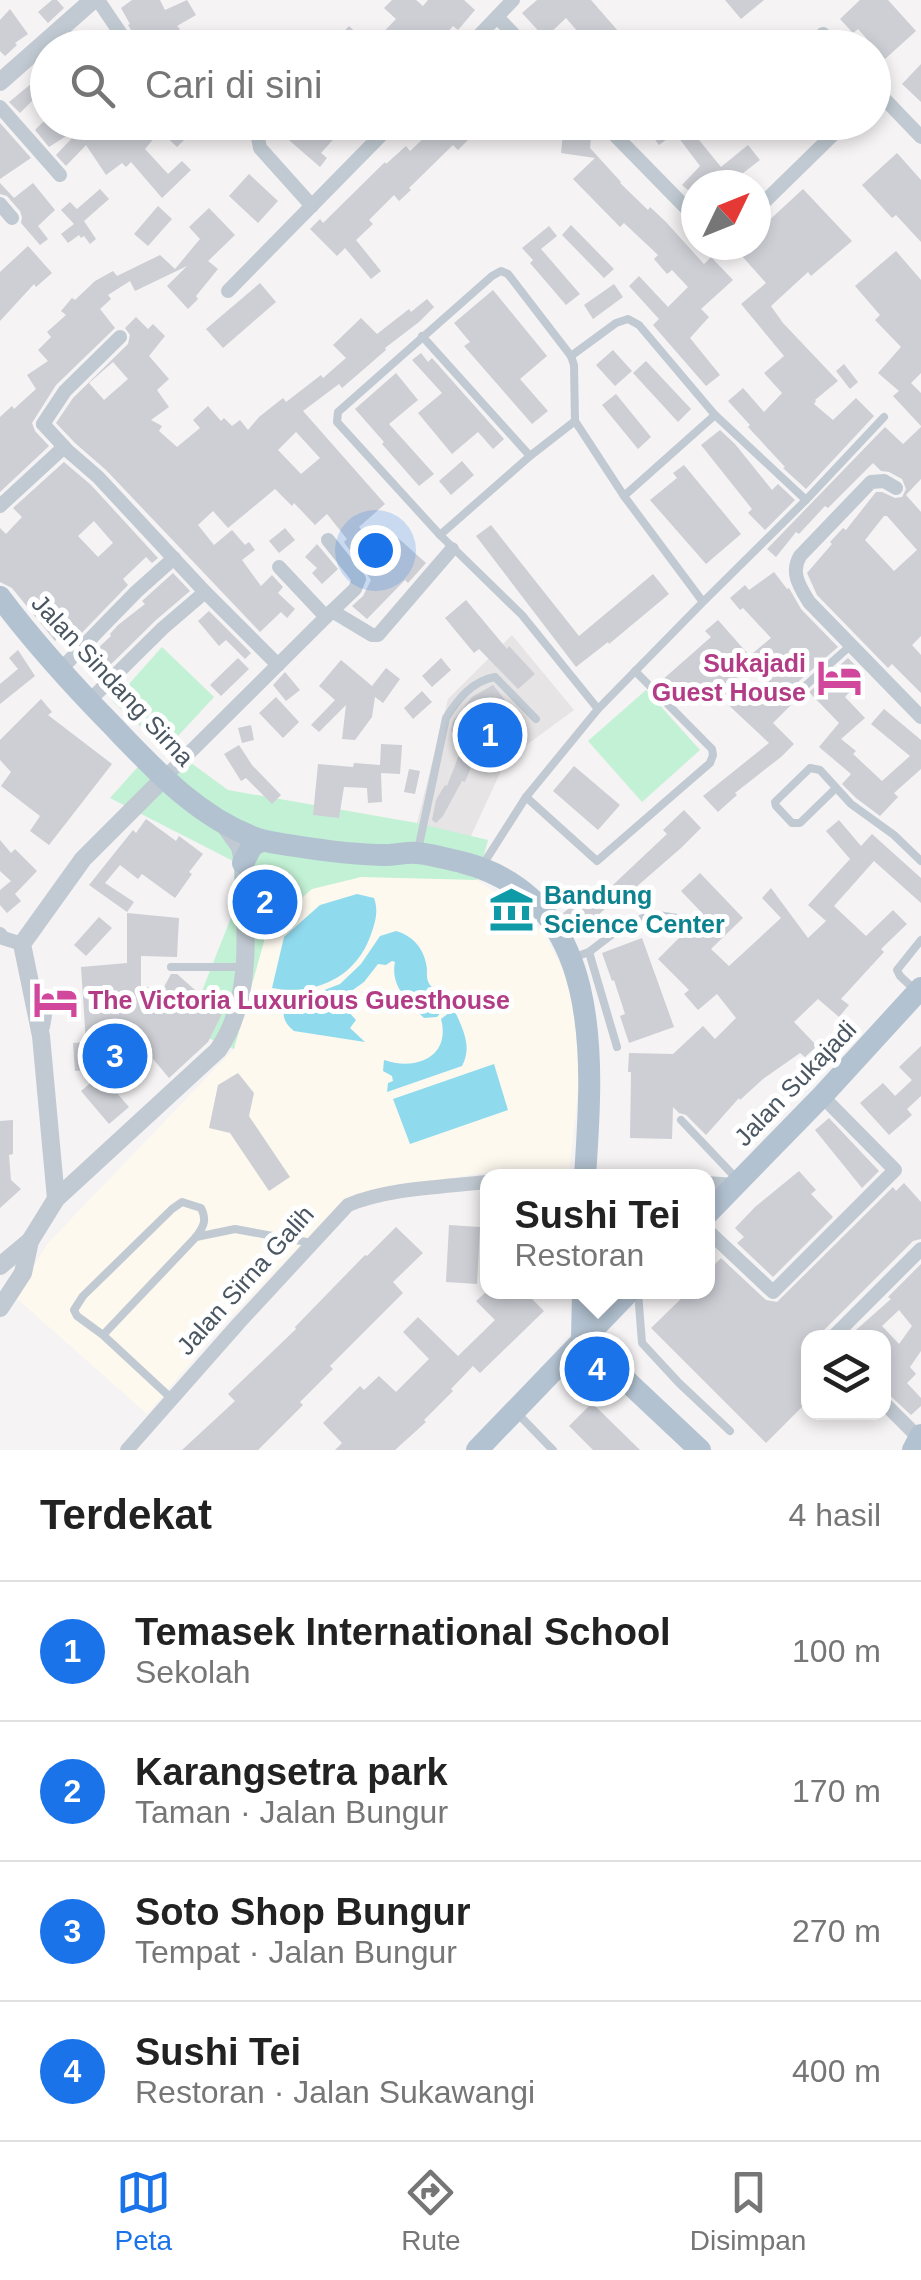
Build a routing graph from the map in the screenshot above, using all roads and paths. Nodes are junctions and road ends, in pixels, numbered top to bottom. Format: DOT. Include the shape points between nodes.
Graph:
graph roads {
  1 [pos="96,0"];
  2 [pos="513,0"];
  3 [pos="497,17"];
  4 [pos="61,30"];
  5 [pos="118,30"];
  6 [pos="485,30"];
  7 [pos="510,30"];
  8 [pos="30,56"];
  9 [pos="0,82"];
  10 [pos="0,108"];
  11 [pos="891,108"];
  12 [pos="921,137"];
  13 [pos="258,140"];
  14 [pos="376,140"];
  15 [pos="620,140"];
  16 [pos="828,140"];
  17 [pos="60,174"];
  18 [pos="771,195"];
  19 [pos="681,203"];
  20 [pos="0,204"];
  21 [pos="312,206"];
  22 [pos="12,218"];
  23 [pos="228,291"];
  24 [pos="422,336"];
  25 [pos="120,337"];
  26 [pos="571,356"];
  27 [pos="714,414"];
  28 [pos="884,417"];
  29 [pos="575,421"];
  30 [pos="64,446"];
  31 [pos="530,456"];
  32 [pos="896,488"];
  33 [pos="624,496"];
  34 [pos="806,500"];
  35 [pos="0,506"];
  36 [pos="440,535"];
  37 [pos="328,540"];
  38 [pos="452,549"];
  39 [pos="174,558"];
  40 [pos="279,567"];
  41 [pos="206,592"];
  42 [pos="0,597"];
  43 [pos="703,602"];
  44 [pos="329,614"];
  45 [pos="850,646"];
  46 [pos="278,665"];
  47 [pos="60,669"];
  48 [pos="635,671"];
  49 [pos="804,687"];
  50 [pos="89,702"];
  51 [pos="598,709"];
  52 [pos="921,717"];
  53 [pos="536,719"];
  54 [pos="163,778"];
  55 [pos="836,788"];
  56 [pos="526,798"];
  57 [pos="224,824"];
  58 [pos="262,840"];
  59 [pos="417,853"];
  60 [pos="921,861"];
  61 [pos="243,863"];
  62 [pos="480,867"];
  63 [pos="684,919"];
  64 [pos="1,937"];
  65 [pos="921,940"];
  66 [pos="22,944"];
  67 [pos="580,955"];
  68 [pos="246,967"];
  69 [pos="171,968"];
  70 [pos="919,990"];
  71 [pos="52,998"];
  72 [pos="41,1036"];
  73 [pos="617,1047"];
  74 [pos="822,1096"];
  75 [pos="682,1120"];
  76 [pos="585,1169"];
  77 [pos="480,1183"];
  78 [pos="737,1184"];
  79 [pos="715,1185"];
  80 [pos="56,1199"];
  81 [pos="715,1206"];
  82 [pos="196,1236"];
  83 [pos="715,1238"];
  84 [pos="30,1241"];
  85 [pos="312,1243"];
  86 [pos="921,1249"];
  87 [pos="0,1266"];
  88 [pos="583,1299"];
  89 [pos="622,1299"];
  90 [pos="639,1299"];
  91 [pos="0,1308"];
  92 [pos="840,1330"];
  93 [pos="103,1335"];
  94 [pos="582,1339"];
  95 [pos="172,1399"];
  96 [pos="514,1411"];
  97 [pos="891,1411"];
  98 [pos="730,1431"];
  99 [pos="918,1441"];
  100 [pos="128,1449"];
  101 [pos="477,1450"];
  102 [pos="554,1450"];
  103 [pos="700,1450"];
  1 -- 4 [label="street"];
  1 -- 5 [label="street"];
  2 -- 3 [label="street"];
  3 -- 6 [label="street"];
  3 -- 7 [label="street"];
  8 -- 9 [label="street"];
  10 -- 17 [label="street"];
  11 -- 12 [label="street"];
  13 -- 21 [label="street"];
  14 -- 21 [label="street"];
  15 -- 19 [label="street"];
  16 -- 18 [label="street"];
  20 -- 22 [label="street"];
  21 -- 23 [label="street"];
  24 -- 26 [label="lane" via="501,271"];
  24 -- 31 [label="lane"];
  24 -- 36 [label="lane" via="336,417"];
  25 -- 30 [label="street" via="43,424"];
  26 -- 27 [label="lane" via="628,319"];
  26 -- 29 [label="lane"];
  27 -- 33 [label="lane"];
  27 -- 34 [label="lane"];
  28 -- 34 [label="lane"];
  29 -- 31 [label="lane"];
  29 -- 33 [label="lane"];
  30 -- 35 [label="street"];
  30 -- 39 [label="street"];
  31 -- 36 [label="lane"];
  32 -- 45 [label="street" via="871,482 796,562 797,582 809,602"];
  33 -- 43 [label="lane"];
  34 -- 43 [label="lane"];
  36 -- 38 [label="lane"];
  37 -- 44 [label="street" via="359,579"];
  38 -- 44 [label="street" via="378,635"];
  38 -- 51 [label="lane" via="522,616"];
  39 -- 41 [label="street"];
  39 -- 47 [label="street"];
  40 -- 44 [label="street"];
  41 -- 46 [label="street"];
  41 -- 50 [label="street"];
  42 -- 47 [label="main road, Jalan Sindang Sirna"];
  43 -- 48 [label="lane"];
  44 -- 46 [label="street"];
  45 -- 49 [label="lane"];
  45 -- 52 [label="street"];
  46 -- 54 [label="street"];
  47 -- 50 [label="main road, Jalan Sindang Sirna"];
  48 -- 51 [label="lane"];
  48 -- 56 [label="lane" via="712,749 710,764 597,861"];
  50 -- 54 [label="main road, Jalan Sindang Sirna"];
  51 -- 56 [label="lane"];
  53 -- 59 [label="lane" via="495,677 481,679 457,700 446,718"];
  54 -- 57 [label="main road, Jalan Sindang Sirna"];
  54 -- 66 [label="street" via="83,860"];
  55 -- 55 [label="lane" via="810,768 776,806 800,823"];
  55 -- 60 [label="lane"];
  56 -- 62 [label="lane"];
  57 -- 58 [label="main road, Jalan Sindang Sirna"];
  57 -- 61 [label="street"];
  58 -- 59 [label="main road, Jalan Sindang Sirna" via="339,853"];
  58 -- 61 [label="main road"];
  59 -- 62 [label="main road, Jalan Sindang Sirna"];
  61 -- 68 [label="street"];
  62 -- 67 [label="main road, Jalan Sindang Sirna" via="544,910"];
  63 -- 67 [label="lane" via="651,914"];
  64 -- 66 [label="street"];
  65 -- 70 [label="lane" via="898,970"];
  66 -- 72 [label="street"];
  67 -- 73 [label="lane"];
  67 -- 76 [label="main road, Jalan Sindang Sirna" via="588,1054"];
  68 -- 69 [label="lane"];
  68 -- 80 [label="street" via="229,1034 218,1050"];
  70 -- 74 [label="main road, Jalan Sukajadi"];
  71 -- 72 [label="lane"];
  72 -- 80 [label="street"];
  74 -- 78 [label="main road, Jalan Sukajadi"];
  74 -- 83 [label="street" via="895,1170 773,1292"];
  75 -- 78 [label="lane"];
  77 -- 85 [label="street, Jalan Sirna Galih" via="361,1200"];
  78 -- 79 [label="street"];
  78 -- 81 [label="main road, Jalan Sukajadi"];
  80 -- 84 [label="street"];
  82 -- 85 [label="lane" via="235,1229"];
  82 -- 93 [label="lane"];
  82 -- 93 [label="lane" via="206,1217 182,1202 82,1296 74,1310"];
  84 -- 87 [label="street"];
  84 -- 91 [label="street" via="24,1273"];
  85 -- 95 [label="street, Jalan Sirna Galih"];
  86 -- 92 [label="street"];
  88 -- 94 [label="main road"];
  89 -- 94 [label="main road"];
  90 -- 98 [label="lane" via="642,1343"];
  93 -- 95 [label="lane"];
  94 -- 96 [label="main road"];
  94 -- 103 [label="main road"];
  95 -- 100 [label="street, Jalan Sirna Galih"];
  96 -- 101 [label="main road"];
  96 -- 102 [label="lane"];
  97 -- 99 [label="street"];
}
